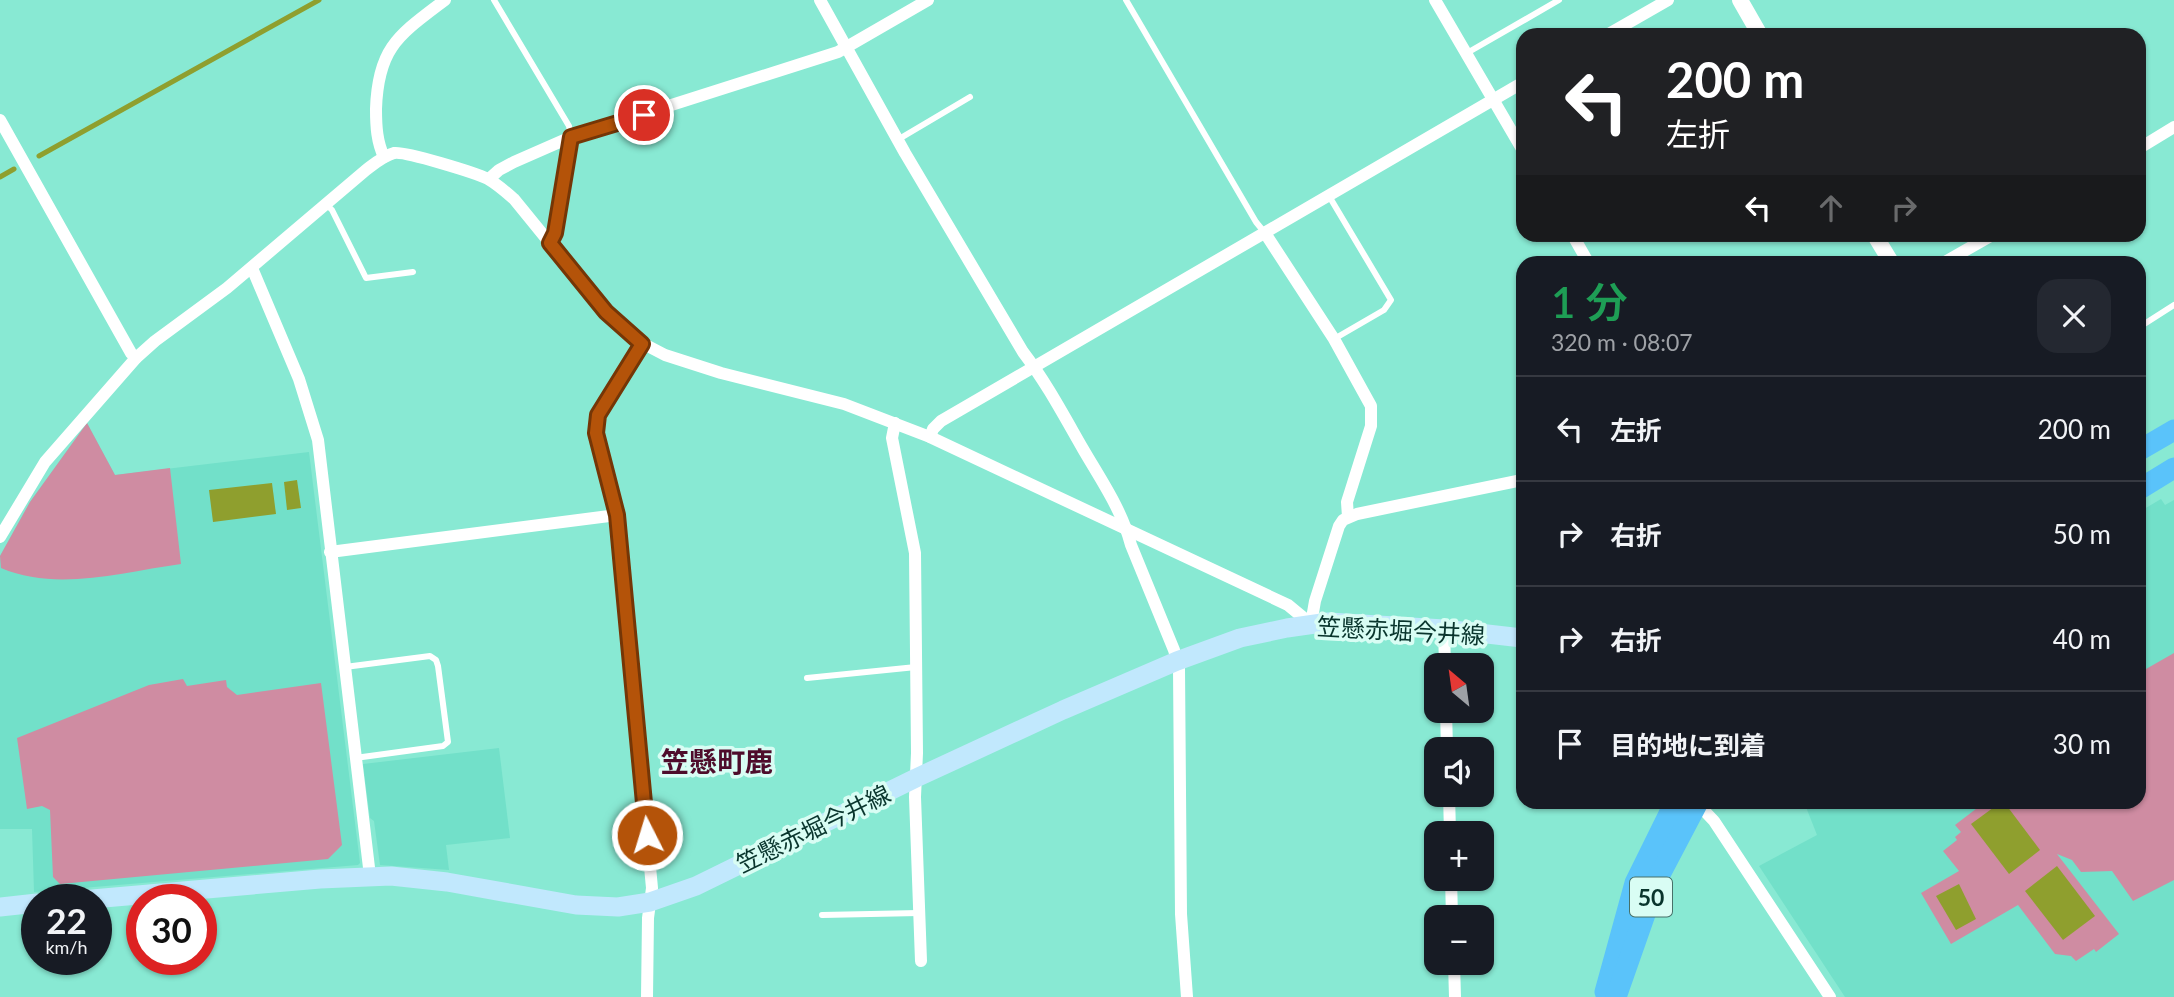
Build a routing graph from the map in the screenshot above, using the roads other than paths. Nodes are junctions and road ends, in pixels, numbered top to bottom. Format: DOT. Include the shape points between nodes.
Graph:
graph roads {
  1 [pos="445,0"];
  2 [pos="494,0"];
  3 [pos="820,0"];
  4 [pos="928,0"];
  5 [pos="1126,0"];
  6 [pos="1435,0"];
  7 [pos="1559,0"];
  8 [pos="1668,0"];
  9 [pos="1740,0"];
  10 [pos="1619,28"];
  11 [pos="1756,28"];
  12 [pos="847,47"];
  13 [pos="1467,53"];
  14 [pos="1516,87"];
  15 [pos="970,97"];
  16 [pos="1494,100"];
  17 [pos="0,120"];
  18 [pos="2174,127"];
  19 [pos="571,137"];
  20 [pos="1516,138"];
  21 [pos="899,139"];
  22 [pos="2146,144"];
  23 [pos="384,158"];
  24 [pos="489,179"];
  25 [pos="1329,196"];
  26 [pos="326,204"];
  27 [pos="1265,233"];
  28 [pos="1980,242"];
  29 [pos="550,243"];
  30 [pos="1956,256"];
  31 [pos="252,268"];
  32 [pos="412,272"];
  33 [pos="2174,305"];
  34 [pos="2146,323"];
  35 [pos="1334,339"];
  36 [pos="642,344"];
  37 [pos="136,358"];
  38 [pos="1034,367"];
  39 [pos="895,423"];
  40 [pos="2174,429"];
  41 [pos="930,437"];
  42 [pos="2146,446"];
  43 [pos="1516,481"];
  44 [pos="617,515"];
  45 [pos="1348,517"];
  46 [pos="1126,527"];
  47 [pos="0,537"];
  48 [pos="330,552"];
  49 [pos="1311,624"];
  50 [pos="1444,629"];
  51 [pos="1516,637"];
  52 [pos="1444,653"];
  53 [pos="1177,662"];
  54 [pos="345,667"];
  55 [pos="916,667"];
  56 [pos="807,678"];
  57 [pos="355,758"];
  58 [pos="916,778"];
  59 [pos="1672,809"];
  60 [pos="1694,809"];
  61 [pos="1704,809"];
  62 [pos="370,876"];
  63 [pos="112,897"];
  64 [pos="650,902"];
  65 [pos="21,905"];
  66 [pos="0,907"];
  67 [pos="919,913"];
  68 [pos="822,915"];
  69 [pos="921,961"];
  70 [pos="1454,975"];
  71 [pos="647,997"];
  72 [pos="1187,997"];
  73 [pos="1455,997"];
  74 [pos="1604,997"];
  75 [pos="1616,997"];
  76 [pos="1830,997"];
  1 -- 23 [label="street" via="402,34 383,62 376,123"];
  2 -- 19 [label="lane" via="569,126"];
  3 -- 12 [label="street"];
  4 -- 12 [label="street"];
  5 -- 27 [label="lane"];
  6 -- 13 [label="street"];
  7 -- 13 [label="lane"];
  8 -- 10 [label="street"];
  9 -- 11 [label="street"];
  12 -- 19 [label="street"];
  12 -- 21 [label="street"];
  13 -- 16 [label="street"];
  14 -- 16 [label="street"];
  15 -- 21 [label="lane"];
  16 -- 20 [label="street"];
  16 -- 25 [label="street"];
  17 -- 37 [label="street"];
  18 -- 22 [label="street"];
  19 -- 24 [label="street" via="514,162"];
  19 -- 29 [label="lane"];
  21 -- 38 [label="street"];
  23 -- 24 [label="street" via="402,153"];
  23 -- 26 [label="street"];
  24 -- 29 [label="street" via="513,199"];
  25 -- 27 [label="street"];
  25 -- 35 [label="lane" via="1391,300 1384,310"];
  26 -- 31 [label="street"];
  26 -- 32 [label="lane" via="366,278"];
  27 -- 35 [label="street"];
  27 -- 38 [label="street"];
  28 -- 30 [label="street"];
  29 -- 36 [label="street" via="606,312"];
  31 -- 37 [label="street"];
  31 -- 48 [label="street" via="299,379 318,440"];
  33 -- 34 [label="lane"];
  35 -- 45 [label="street" via="1372,411 1347,502"];
  36 -- 39 [label="street" via="685,363 820,397"];
  36 -- 44 [label="street" via="597,420 596,433"];
  37 -- 47 [label="street" via="45,461"];
  38 -- 41 [label="street" via="941,421"];
  38 -- 46 [label="street"];
  39 -- 41 [label="street"];
  39 -- 55 [label="street" via="892,438 915,553"];
  40 -- 42 [label="highway"];
  41 -- 46 [label="street"];
  43 -- 45 [label="street"];
  44 -- 48 [label="street"];
  44 -- 64 [label="street"];
  45 -- 49 [label="street" via="1339,526"];
  46 -- 49 [label="street" via="1288,605"];
  46 -- 53 [label="street"];
  48 -- 54 [label="street"];
  49 -- 50 [label="main road, 笠懸赤堀今井線"];
  49 -- 53 [label="main road, 笠懸赤堀今井線" via="1240,638"];
  50 -- 51 [label="main road, 笠懸赤堀今井線"];
  50 -- 52 [label="street"];
  53 -- 58 [label="main road, 笠懸赤堀今井線"];
  53 -- 72 [label="street" via="1181,914"];
  54 -- 57 [label="street"];
  54 -- 57 [label="lane" via="430,656 436,660 448,742"];
  55 -- 56 [label="lane"];
  55 -- 58 [label="street"];
  57 -- 62 [label="street"];
  58 -- 64 [label="main road, 笠懸赤堀今井線" via="696,886"];
  58 -- 67 [label="street"];
  59 -- 74 [label="highway, 50" via="1635,883"];
  60 -- 75 [label="highway, 50" via="1654,888"];
  61 -- 76 [label="street"];
  62 -- 63 [label="main road, 笠懸赤堀今井線"];
  62 -- 64 [label="main road, 笠懸赤堀今井線" via="447,882 576,905 618,907"];
  64 -- 71 [label="street"];
  65 -- 66 [label="main road"];
  67 -- 68 [label="lane"];
  67 -- 69 [label="street"];
  70 -- 73 [label="street"];
}
